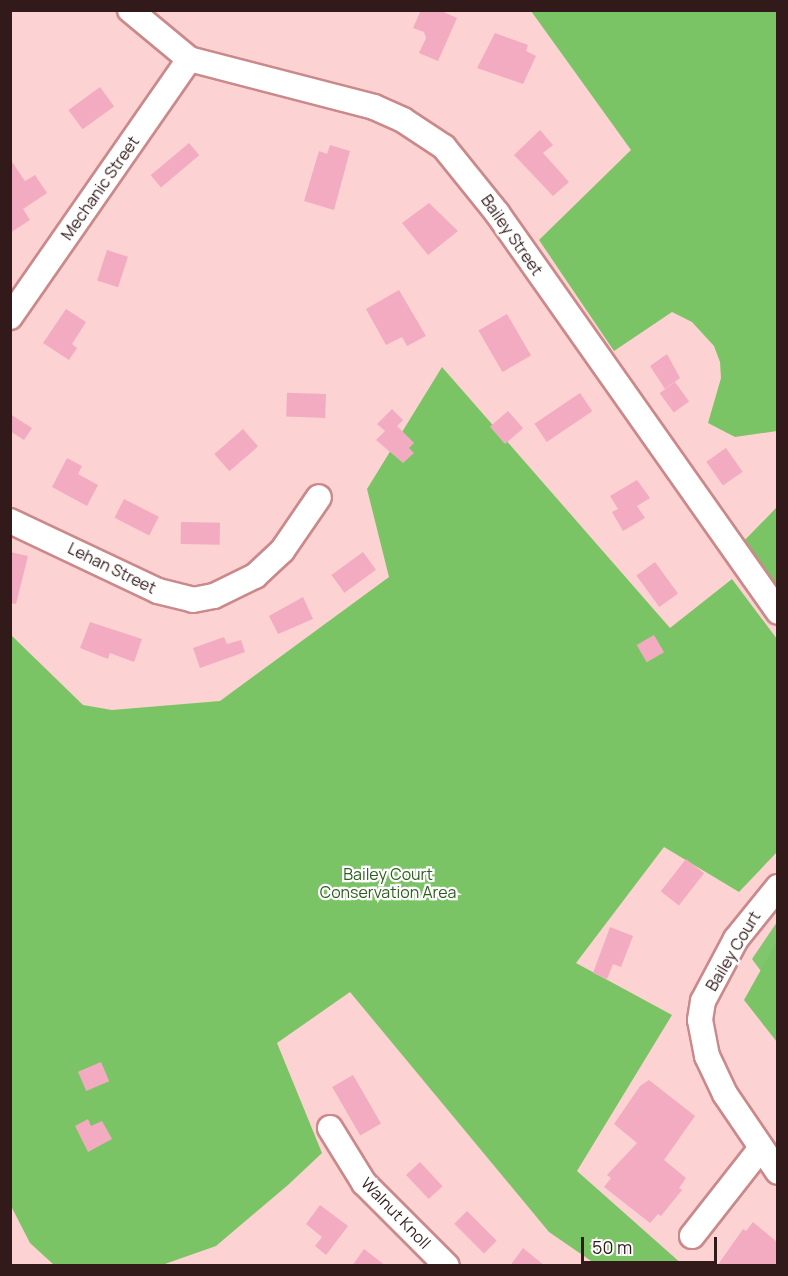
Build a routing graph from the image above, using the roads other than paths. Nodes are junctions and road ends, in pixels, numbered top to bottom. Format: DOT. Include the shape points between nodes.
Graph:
graph roads {
  1 [pos="130,10"];
  2 [pos="189,59"];
  3 [pos="10,316"];
  4 [pos="319,497"];
  5 [pos="10,521"];
  6 [pos="777,612"];
  7 [pos="777,887"];
  8 [pos="330,1128"];
  9 [pos="761,1148"];
  10 [pos="777,1172"];
  11 [pos="692,1236"];
  12 [pos="447,1266"];
  1 -- 2 [label="street, Bailey Street"];
  2 -- 3 [label="street, Mechanic Street"];
  2 -- 6 [label="street, Bailey Street" via="374,107 403,120 444,147 497,213"];
  4 -- 5 [label="street, Lehan Street" via="282,551 255,576 214,596 193,600 158,591"];
  7 -- 9 [label="street, Bailey Court" via="736,939 703,1001 700,1020 707,1056 725,1094"];
  8 -- 12 [label="street, Walnut Knoll" via="364,1183"];
  9 -- 10 [label="street"];
  9 -- 11 [label="street"];
}
